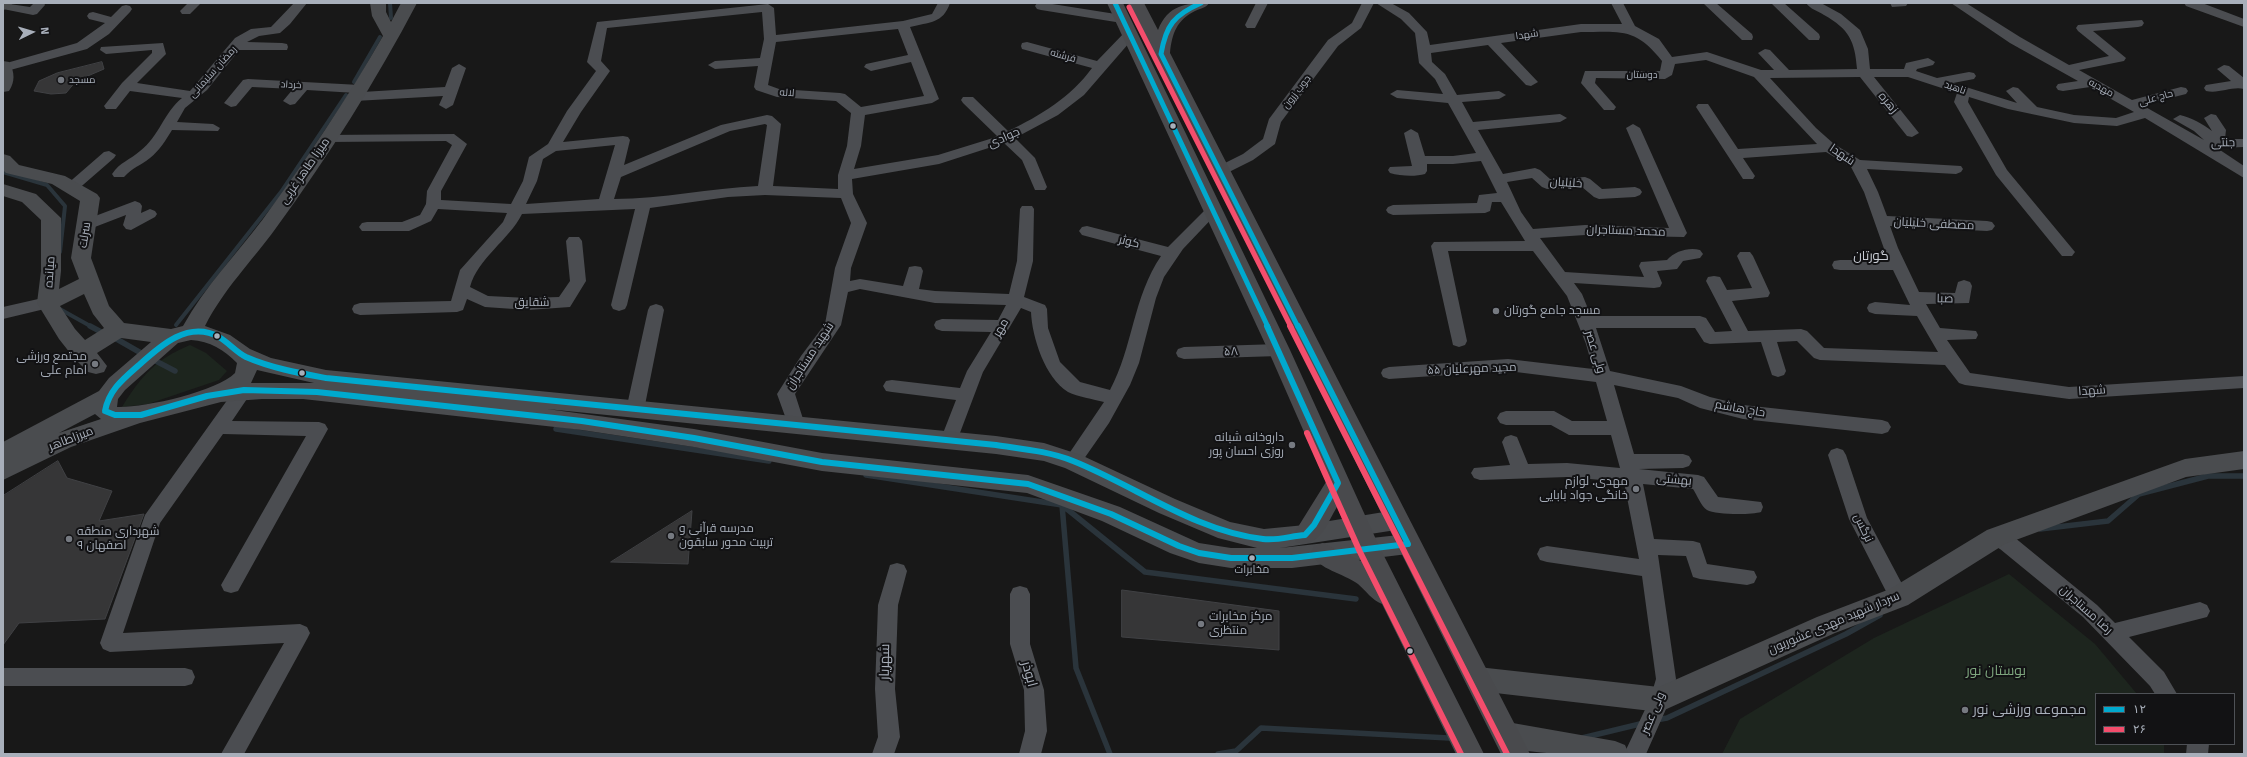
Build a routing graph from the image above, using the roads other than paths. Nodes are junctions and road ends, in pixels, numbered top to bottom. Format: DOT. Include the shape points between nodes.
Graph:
graph roads {
  1 [pos="6,3"];
  2 [pos="301,3"];
  3 [pos="378,3"];
  4 [pos="409,3"];
  5 [pos="944,3"];
  6 [pos="1136,3"];
  7 [pos="1201,3"];
  8 [pos="1262,3"];
  9 [pos="1368,3"];
  10 [pos="1382,3"];
  11 [pos="1617,3"];
  12 [pos="1709,3"];
  13 [pos="1777,3"];
  14 [pos="1812,3"];
  15 [pos="1957,3"];
  16 [pos="2190,3"];
  17 [pos="3,5"];
  18 [pos="39,5"];
  19 [pos="769,6"];
  20 [pos="1041,6"];
  21 [pos="126,9"];
  22 [pos="93,16"];
  23 [pos="1122,19"];
  24 [pos="114,21"];
  25 [pos="2138,23"];
  26 [pos="2244,23"];
  27 [pos="903,25"];
  28 [pos="1251,25"];
  29 [pos="1630,28"];
  30 [pos="392,36"];
  31 [pos="1747,37"];
  32 [pos="1814,37"];
  33 [pos="770,39"];
  34 [pos="1491,40"];
  35 [pos="236,46"];
  36 [pos="1027,46"];
  37 [pos="282,47"];
  38 [pos="106,50"];
  39 [pos="1424,50"];
  40 [pos="1766,53"];
  41 [pos="1161,54"];
  42 [pos="916,57"];
  43 [pos="1669,61"];
  44 [pos="766,62"];
  45 [pos="1928,62"];
  46 [pos="715,65"];
  47 [pos="871,66"];
  48 [pos="1100,66"];
  49 [pos="3,67"];
  50 [pos="459,68"];
  51 [pos="2066,69"];
  52 [pos="2224,69"];
  53 [pos="1909,73"];
  54 [pos="1759,74"];
  55 [pos="1786,74"];
  56 [pos="1864,74"];
  57 [pos="1969,76"];
  58 [pos="1530,82"];
  59 [pos="1938,82"];
  60 [pos="2091,82"];
  61 [pos="2243,84"];
  62 [pos="127,86"];
  63 [pos="304,86"];
  64 [pos="3,87"];
  65 [pos="2063,87"];
  66 [pos="2211,88"];
  67 [pos="452,91"];
  68 [pos="1964,91"];
  69 [pos="2013,91"];
  70 [pos="2180,91"];
  71 [pos="358,93"];
  72 [pos="193,94"];
  73 [pos="1397,94"];
  74 [pos="1499,95"];
  75 [pos="1453,99"];
  76 [pos="968,100"];
  77 [pos="290,101"];
  78 [pos="231,103"];
  79 [pos="2132,104"];
  80 [pos="446,105"];
  81 [pos="112,106"];
  82 [pos="1609,107"];
  83 [pos="1703,107"];
  84 [pos="2032,110"];
  85 [pos="858,112"];
  86 [pos="2147,113"];
  87 [pos="1560,118"];
  88 [pos="2211,118"];
  89 [pos="2180,119"];
  90 [pos="168,126"];
  91 [pos="1469,127"];
  92 [pos="214,128"];
  93 [pos="1634,128"];
  94 [pos="1412,133"];
  95 [pos="1912,133"];
  96 [pos="1008,136"];
  97 [pos="328,138"];
  98 [pos="2217,143"];
  99 [pos="2244,143"];
  100 [pos="2201,144"];
  101 [pos="554,147"];
  102 [pos="1829,147"];
  103 [pos="1734,154"];
  104 [pos="109,155"];
  105 [pos="1485,156"];
  106 [pos="3,160"];
  107 [pos="1420,160"];
  108 [pos="1857,164"];
  109 [pos="1956,169"];
  110 [pos="1395,170"];
  111 [pos="1220,171"];
  112 [pos="2244,173"];
  113 [pos="119,174"];
  114 [pos="615,174"];
  115 [pos="845,175"];
  116 [pos="1748,176"];
  117 [pos="1498,179"];
  118 [pos="1040,187"];
  119 [pos="71,188"];
  120 [pos="3,190"];
  121 [pos="765,190"];
  122 [pos="1635,192"];
  123 [pos="846,194"];
  124 [pos="1506,197"];
  125 [pos="433,204"];
  126 [pos="605,204"];
  127 [pos="644,204"];
  128 [pos="516,209"];
  129 [pos="1027,209"];
  130 [pos="1213,210"];
  131 [pos="1393,210"];
  132 [pos="150,214"];
  133 [pos="1881,221"];
  134 [pos="87,225"];
  135 [pos="1987,226"];
  136 [pos="367,227"];
  137 [pos="1087,231"];
  138 [pos="1533,240"];
  139 [pos="574,241"];
  140 [pos="2067,252"];
  141 [pos="1171,253"];
  142 [pos="1695,254"];
  143 [pos="1745,256"];
  144 [pos="1840,265"];
  145 [pos="1898,265"];
  146 [pos="915,271"];
  147 [pos="1561,277"];
  148 [pos="1714,281"];
  149 [pos="90,283"];
  150 [pos="1964,286"];
  151 [pos="841,288"];
  152 [pos="462,289"];
  153 [pos="910,292"];
  154 [pos="1721,296"];
  155 [pos="53,300"];
  156 [pos="1015,300"];
  157 [pos="619,305"];
  158 [pos="1918,305"];
  159 [pos="1876,308"];
  160 [pos="360,309"];
  161 [pos="656,310"];
  162 [pos="3,313"];
  163 [pos="1586,322"];
  164 [pos="942,325"];
  165 [pos="1002,326"];
  166 [pos="112,333"];
  167 [pos="1935,334"];
  168 [pos="181,335"];
  169 [pos="1970,335"];
  170 [pos="1767,336"];
  171 [pos="1743,337"];
  172 [pos="1459,341"];
  173 [pos="1279,350"];
  174 [pos="1184,353"];
  175 [pos="242,355"];
  176 [pos="1950,359"];
  177 [pos="1778,371"];
  178 [pos="1389,373"];
  179 [pos="1602,376"];
  180 [pos="2244,382"];
  181 [pos="892,386"];
  182 [pos="244,390"];
  183 [pos="966,395"];
  184 [pos="207,396"];
  185 [pos="108,397"];
  186 [pos="1115,398"];
  187 [pos="635,410"];
  188 [pos="143,415"];
  189 [pos="1506,418"];
  190 [pos="218,426"];
  191 [pos="801,426"];
  192 [pos="1882,427"];
  193 [pos="1617,428"];
  194 [pos="860,432"];
  195 [pos="949,441"];
  196 [pos="1511,442"];
  197 [pos="3,453"];
  198 [pos="1837,455"];
  199 [pos="791,456"];
  200 [pos="2244,460"];
  201 [pos="1073,461"];
  202 [pos="1683,461"];
  203 [pos="855,466"];
  204 [pos="1629,469"];
  205 [pos="3,471"];
  206 [pos="1522,472"];
  207 [pos="1480,473"];
  208 [pos="1338,483"];
  209 [pos="1754,508"];
  210 [pos="1396,520"];
  211 [pos="1305,536"];
  212 [pos="1362,537"];
  213 [pos="1996,537"];
  214 [pos="1408,544"];
  215 [pos="1646,546"];
  216 [pos="1323,553"];
  217 [pos="1547,554"];
  218 [pos="1651,569"];
  219 [pos="897,571"];
  220 [pos="1747,577"];
  221 [pos="231,585"];
  222 [pos="1020,594"];
  223 [pos="1899,597"];
  224 [pos="1392,601"];
  225 [pos="2200,611"];
  226 [pos="2112,633"];
  227 [pos="3,677"];
  228 [pos="185,677"];
  229 [pos="1478,679"];
  230 [pos="2166,693"];
  231 [pos="1653,714"];
  232 [pos="1512,744"];
  233 [pos="232,754"];
  234 [pos="883,754"];
  235 [pos="1030,754"];
  236 [pos="1470,754"];
  237 [pos="1615,754"];
  238 [pos="1635,754"];
  1 -- 17 [label="main road"];
  2 -- 35 [label="street, رمضان سلیمانی" via="286,21 274,30 256,32"];
  3 -- 30 [label="main road" via="377,8 384,26"];
  4 -- 30 [label="main road, میرزا طاهر غربی"];
  5 -- 27 [label="street" via="936,17"];
  6 -- 41 [label="main road"];
  7 -- 41 [label="main road" via="1183,9 1170,21 1163,36"];
  8 -- 28 [label="street"];
  9 -- 111 [label="street, جوب زرون" via="1357,25 1333,44 1274,122 1270,141 1248,157"];
  10 -- 39 [label="street, ولی عصر" via="1405,16 1421,32"];
  11 -- 29 [label="street"];
  12 -- 31 [label="street"];
  13 -- 32 [label="street"];
  14 -- 56 [label="street" via="1837,17 1855,33 1862,49"];
  15 -- 51 [label="street, مهدیه" via="2014,40"];
  16 -- 26 [label="street"];
  17 -- 18 [label="street" via="33,11"];
  19 -- 33 [label="street, لاله"];
  19 -- 101 [label="street" via="601,25 594,62 603,71 574,111"];
  20 -- 23 [label="street"];
  21 -- 24 [label="street"];
  22 -- 24 [label="street"];
  23 -- 48 [label="street, جوادی"];
  23 -- 130 [label="main road"];
  24 -- 49 [label="street" via="82,46"];
  25 -- 51 [label="street" via="2082,28 2119,58"];
  27 -- 33 [label="street"];
  27 -- 42 [label="street"];
  29 -- 34 [label="street, شهدا" via="1581,28"];
  29 -- 43 [label="street, دوستان" via="1654,42"];
  30 -- 71 [label="main road, میرزا طاهر غربی"];
  33 -- 44 [label="street, لاله"];
  34 -- 39 [label="street, شهدا"];
  34 -- 58 [label="street"];
  35 -- 37 [label="street"];
  35 -- 72 [label="street, رمضان سلیمانی"];
  36 -- 48 [label="street, فرشته"];
  38 -- 62 [label="street" via="158,46 160,54"];
  39 -- 75 [label="street, ولی عصر" via="1426,63 1440,77"];
  40 -- 55 [label="street"];
  41 -- 111 [label="main road"];
  42 -- 47 [label="street"];
  42 -- 85 [label="street" via="932,99"];
  43 -- 54 [label="street, شهدا" via="1707,56"];
  43 -- 82 [label="street, دوستان" via="1665,75 1590,74 1588,83"];
  44 -- 46 [label="street"];
  44 -- 85 [label="street, لاله" via="761,87 777,93 840,97"];
  45 -- 53 [label="street" via="1911,66"];
  48 -- 96 [label="street, جوادی" via="1080,91 1032,125"];
  49 -- 64 [label="main road" via="6,80"];
  50 -- 67 [label="street"];
  51 -- 60 [label="street, مهدیه"];
  52 -- 61 [label="street"];
  53 -- 56 [label="street, ناهید"];
  53 -- 59 [label="street, ناهید"];
  54 -- 55 [label="street, ناهید"];
  54 -- 102 [label="street, شهدا"];
  55 -- 56 [label="street, ناهید"];
  56 -- 95 [label="street, زهره"];
  57 -- 59 [label="street"];
  59 -- 68 [label="street, ناهید"];
  60 -- 65 [label="street"];
  60 -- 79 [label="street, مهدیه"];
  61 -- 66 [label="street"];
  62 -- 72 [label="street"];
  62 -- 81 [label="street"];
  63 -- 71 [label="street, خرداد"];
  63 -- 77 [label="street"];
  63 -- 78 [label="street, خرداد" via="248,83"];
  67 -- 71 [label="street, خرداد"];
  67 -- 80 [label="street"];
  68 -- 84 [label="street, ناهید"];
  68 -- 140 [label="street" via="1961,102 2001,172"];
  69 -- 84 [label="street"];
  70 -- 79 [label="street, حاج علی"];
  71 -- 97 [label="main road, میرزا طاهر غربی"];
  72 -- 90 [label="street, رمضان سلیمانی" via="180,106"];
  73 -- 75 [label="street"];
  74 -- 75 [label="street"];
  75 -- 91 [label="street, ولی عصر"];
  76 -- 96 [label="street"];
  79 -- 86 [label="street, مهدیه"];
  83 -- 103 [label="street"];
  84 -- 86 [label="street, ناهید" via="2074,119 2117,122"];
  85 -- 115 [label="street, شهید مستاجران" via="854,146"];
  86 -- 100 [label="street, مهدیه"];
  87 -- 91 [label="street"];
  88 -- 98 [label="street" via="2219,130"];
  89 -- 98 [label="street" via="2199,128"];
  90 -- 92 [label="street"];
  90 -- 113 [label="street, رمضان سلیمانی" via="145,155 128,164"];
  91 -- 105 [label="street, ولی عصر"];
  93 -- 138 [label="street, محمد مستاجران" via="1680,233 1585,230"];
  94 -- 107 [label="street"];
  96 -- 115 [label="street, جوادی" via="975,151 899,168"];
  96 -- 118 [label="street" via="1028,158"];
  97 -- 125 [label="street" via="449,137 460,144 437,184"];
  97 -- 168 [label="main road, میرزا طاهر غربی" via="268,224"];
  98 -- 99 [label="street, جنتی"];
  98 -- 100 [label="street, جنتی"];
  100 -- 112 [label="street, مهدیه"];
  101 -- 114 [label="street" via="624,140"];
  101 -- 128 [label="street" via="536,157 530,181"];
  102 -- 103 [label="street"];
  102 -- 108 [label="street, شهدا"];
  103 -- 116 [label="street"];
  104 -- 119 [label="street"];
  105 -- 107 [label="street" via="1453,160"];
  105 -- 117 [label="street, ولی عصر"];
  106 -- 119 [label="main road, سرلت" via="13,169 58,180"];
  107 -- 110 [label="street" via="1420,171"];
  108 -- 109 [label="street"];
  108 -- 133 [label="street, شهدا" via="1871,192"];
  111 -- 210 [label="main road"];
  114 -- 121 [label="street" via="726,128 767,119 774,124"];
  114 -- 126 [label="street"];
  115 -- 123 [label="street, شهید مستاجران"];
  117 -- 122 [label="street, خلیلیان" via="1535,173 1547,184 1585,182 1599,194"];
  117 -- 124 [label="street, ولی عصر"];
  119 -- 134 [label="main road, سرلت" via="90,198"];
  120 -- 155 [label="main road, میانده" via="29,198 51,218"];
  121 -- 123 [label="street"];
  121 -- 127 [label="street" via="728,192"];
  123 -- 151 [label="street, شهید مستاجران" via="859,223 843,268"];
  124 -- 131 [label="street" via="1484,198 1485,208"];
  124 -- 138 [label="street, ولی عصر"];
  125 -- 128 [label="street"];
  125 -- 136 [label="street" via="426,218 404,227"];
  126 -- 127 [label="street"];
  126 -- 128 [label="street"];
  127 -- 157 [label="street"];
  128 -- 152 [label="street" via="510,224 466,274"];
  129 -- 156 [label="street, مهر" via="1025,261"];
  130 -- 141 [label="street" via="1191,228"];
  130 -- 173 [label="main road"];
  132 -- 134 [label="street" via="131,225 135,206"];
  133 -- 135 [label="street, مصطفی خلیلیان"];
  133 -- 145 [label="street, شهدا"];
  134 -- 149 [label="main road, سرلت" via="81,258"];
  137 -- 141 [label="street, کوثر"];
  138 -- 147 [label="street, ولی عصر"];
  138 -- 172 [label="street" via="1439,246"];
  139 -- 152 [label="street, شقایق" via="578,281 564,303 485,301"];
  141 -- 186 [label="street" via="1151,288 1126,374"];
  142 -- 147 [label="street" via="1678,256 1670,265 1647,266 1654,283"];
  143 -- 154 [label="street" via="1762,293"];
  144 -- 145 [label="street"];
  145 -- 158 [label="street, شهدا"];
  146 -- 153 [label="street"];
  147 -- 163 [label="street, ولی عصر" via="1574,294"];
  148 -- 154 [label="street"];
  149 -- 155 [label="main road"];
  149 -- 166 [label="main road, سرلت"];
  150 -- 158 [label="street, صبا" via="1963,299"];
  151 -- 153 [label="street" via="860,284"];
  151 -- 191 [label="street, شهید مستاجران" via="833,325 786,394"];
  152 -- 160 [label="street" via="457,306"];
  153 -- 156 [label="street" via="935,297"];
  154 -- 171 [label="street"];
  155 -- 162 [label="street"];
  155 -- 166 [label="main road, میانده" via="67,334 89,359"];
  156 -- 165 [label="street, مهر" via="1013,309"];
  156 -- 186 [label="street" via="1039,309 1040,328 1053,365 1074,387"];
  158 -- 159 [label="street"];
  158 -- 167 [label="street, شهدا"];
  161 -- 187 [label="street"];
  163 -- 171 [label="street" via="1700,322 1710,338"];
  163 -- 179 [label="street, ولی عصر"];
  164 -- 165 [label="street"];
  165 -- 183 [label="street, مهر" via="975,371"];
  166 -- 168 [label="main road"];
  167 -- 169 [label="street"];
  167 -- 176 [label="street, شهدا"];
  168 -- 175 [label="main road" via="216,336"];
  168 -- 185 [label="main road" via="117,384"];
  170 -- 171 [label="street"];
  170 -- 176 [label="street" via="1801,334 1820,354"];
  170 -- 177 [label="street"];
  173 -- 174 [label="street, ۵۸"];
  173 -- 208 [label="main road"];
  175 -- 184 [label="main road" via="248,361 247,371 240,380"];
  175 -- 187 [label="main road" via="267,365 326,378"];
  176 -- 180 [label="street, شهدا" via="1965,379 2069,393"];
  178 -- 179 [label="street, ۵۵ مجید مهرعلیان" via="1508,365"];
  179 -- 192 [label="street, حاج هاشم" via="1681,392 1706,403 1743,412"];
  179 -- 193 [label="street, ولی عصر"];
  181 -- 183 [label="street"];
  182 -- 184 [label="main road"];
  182 -- 190 [label="street"];
  182 -- 199 [label="main road" via="309,391 582,422 694,438"];
  183 -- 195 [label="street, مهر"];
  184 -- 188 [label="main road"];
  185 -- 188 [label="main road" via="105,411 110,415"];
  185 -- 197 [label="main road, میرزاطاهر"];
  186 -- 201 [label="street" via="1105,418"];
  187 -- 191 [label="main road"];
  188 -- 205 [label="main road, میرزاطاهر" via="63,441"];
  189 -- 193 [label="street" via="1554,418 1569,428"];
  190 -- 221 [label="street" via="319,429"];
  190 -- 233 [label="street" via="152,520 110,643 300,633"];
  191 -- 194 [label="main road"];
  191 -- 199 [label="main road" via="817,439 812,450"];
  193 -- 204 [label="street, ولی عصر"];
  194 -- 195 [label="main road"];
  194 -- 203 [label="main road" via="839,450"];
  195 -- 201 [label="main road" via="1020,448"];
  196 -- 206 [label="street"];
  198 -- 223 [label="street, نرگس" via="1858,519"];
  199 -- 203 [label="main road"];
  200 -- 213 [label="main road, سردار شهید مهدی عشوریون" via="2185,468"];
  201 -- 211 [label="main road" via="1167,506 1227,531 1264,539"];
  202 -- 204 [label="street"];
  203 -- 216 [label="main road" via="1028,484 1111,514 1146,532 1199,553 1252,559 1292,558"];
  204 -- 206 [label="street"];
  204 -- 209 [label="street, بهشتی" via="1698,482 1714,504"];
  204 -- 215 [label="street, ولی عصر"];
  206 -- 207 [label="street"];
  208 -- 211 [label="main road"];
  208 -- 212 [label="main road"];
  210 -- 212 [label="main road"];
  210 -- 214 [label="main road"];
  211 -- 212 [label="main road"];
  212 -- 214 [label="main road"];
  212 -- 216 [label="main road"];
  212 -- 224 [label="main road"];
  213 -- 223 [label="main road, سردار شهید مهدی عشوریون"];
  213 -- 226 [label="street, رضا مستاجران" via="2007,543 2090,611"];
  214 -- 229 [label="main road"];
  215 -- 218 [label="street, ولی عصر"];
  215 -- 220 [label="street" via="1693,549 1700,571"];
  216 -- 224 [label="main road" via="1366,576"];
  217 -- 218 [label="street"];
  218 -- 231 [label="street, ولی عصر" via="1666,679"];
  219 -- 234 [label="street, شهریار" via="888,605 884,646 888,737"];
  222 -- 235 [label="street, ابوذر" via="1020,644 1034,690 1036,731"];
  223 -- 231 [label="main road, سردار شهید مهدی عشوریون" via="1826,625"];
  224 -- 236 [label="main road"];
  225 -- 226 [label="street"];
  226 -- 230 [label="street, رضا مستاجران" via="2157,679"];
  227 -- 228 [label="street"];
  229 -- 231 [label="main road"];
  229 -- 232 [label="main road"];
  231 -- 238 [label="street, ولی عصر"];
  232 -- 237 [label="main road"];
}
